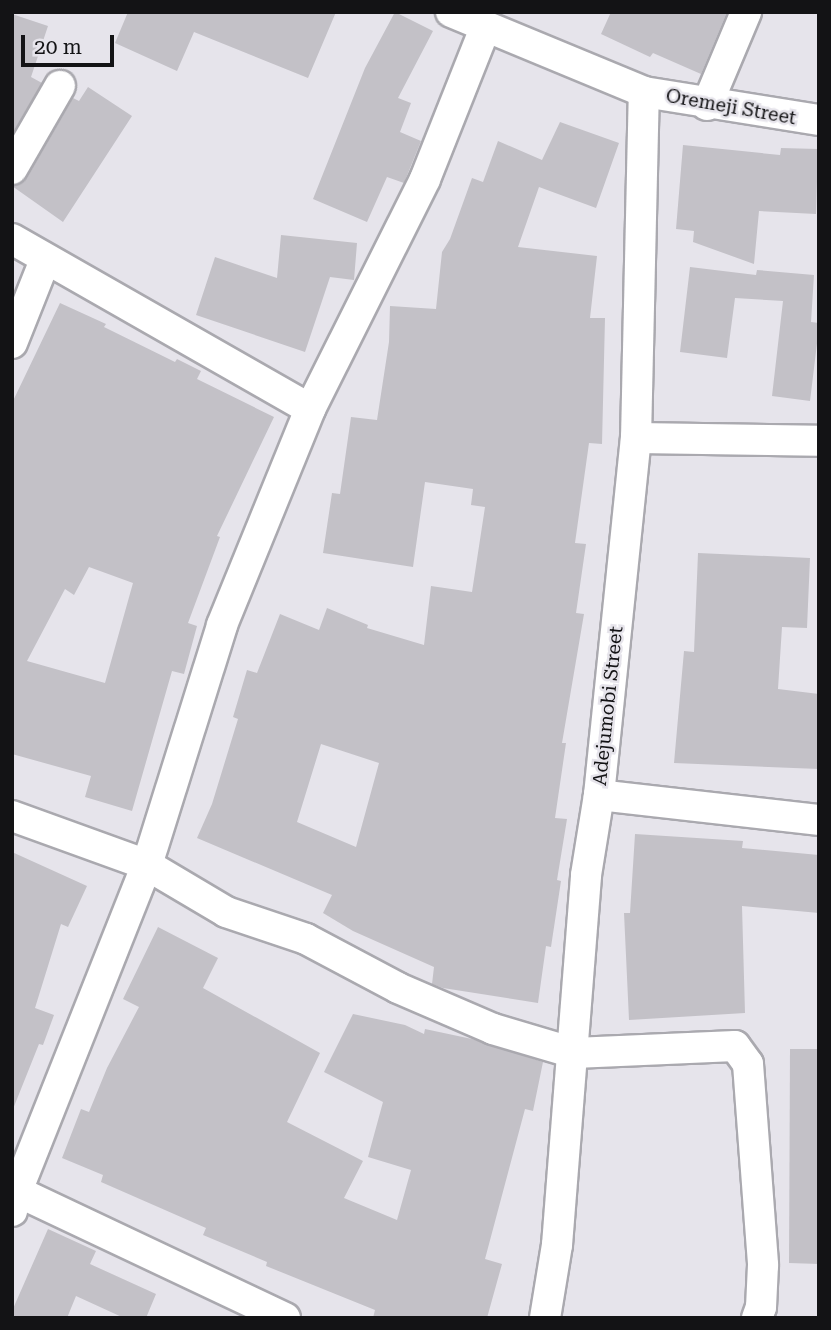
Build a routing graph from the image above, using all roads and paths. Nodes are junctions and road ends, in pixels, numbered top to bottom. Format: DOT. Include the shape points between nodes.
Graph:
graph roads {
  1 [pos="451,12"];
  2 [pos="746,12"];
  3 [pos="485,28"];
  4 [pos="60,86"];
  5 [pos="644,92"];
  6 [pos="707,104"];
  7 [pos="819,120"];
  8 [pos="12,169"];
  9 [pos="12,239"];
  10 [pos="45,260"];
  11 [pos="12,343"];
  12 [pos="310,409"];
  13 [pos="636,438"];
  14 [pos="819,441"];
  15 [pos="599,795"];
  16 [pos="12,816"];
  17 [pos="819,820"];
  18 [pos="147,865"];
  19 [pos="574,1053"];
  20 [pos="14,1197"];
  21 [pos="285,1318"];
  22 [pos="545,1318"];
  23 [pos="757,1318"];
  1 -- 3 [label="street, Oremeji Street"];
  2 -- 6 [label="street"];
  3 -- 5 [label="street, Oremeji Street"];
  3 -- 12 [label="street" via="425,179"];
  4 -- 8 [label="street"];
  5 -- 6 [label="street, Oremeji Street"];
  5 -- 13 [label="street, Adejumobi Street"];
  6 -- 7 [label="street, Oremeji Street"];
  9 -- 10 [label="street"];
  10 -- 11 [label="street"];
  10 -- 12 [label="street"];
  12 -- 18 [label="street" via="222,625"];
  13 -- 14 [label="street"];
  13 -- 15 [label="street, Adejumobi Street"];
  15 -- 17 [label="street"];
  15 -- 19 [label="street, Adejumobi Street" via="586,875"];
  16 -- 18 [label="street"];
  18 -- 19 [label="street" via="226,912 306,939 421,998 493,1029"];
  18 -- 20 [label="street"];
  19 -- 22 [label="street, Adejumobi Street" via="557,1245"];
  19 -- 23 [label="street" via="735,1046 743,1054 748,1064 763,1265"];
  20 -- 21 [label="street"];
}
